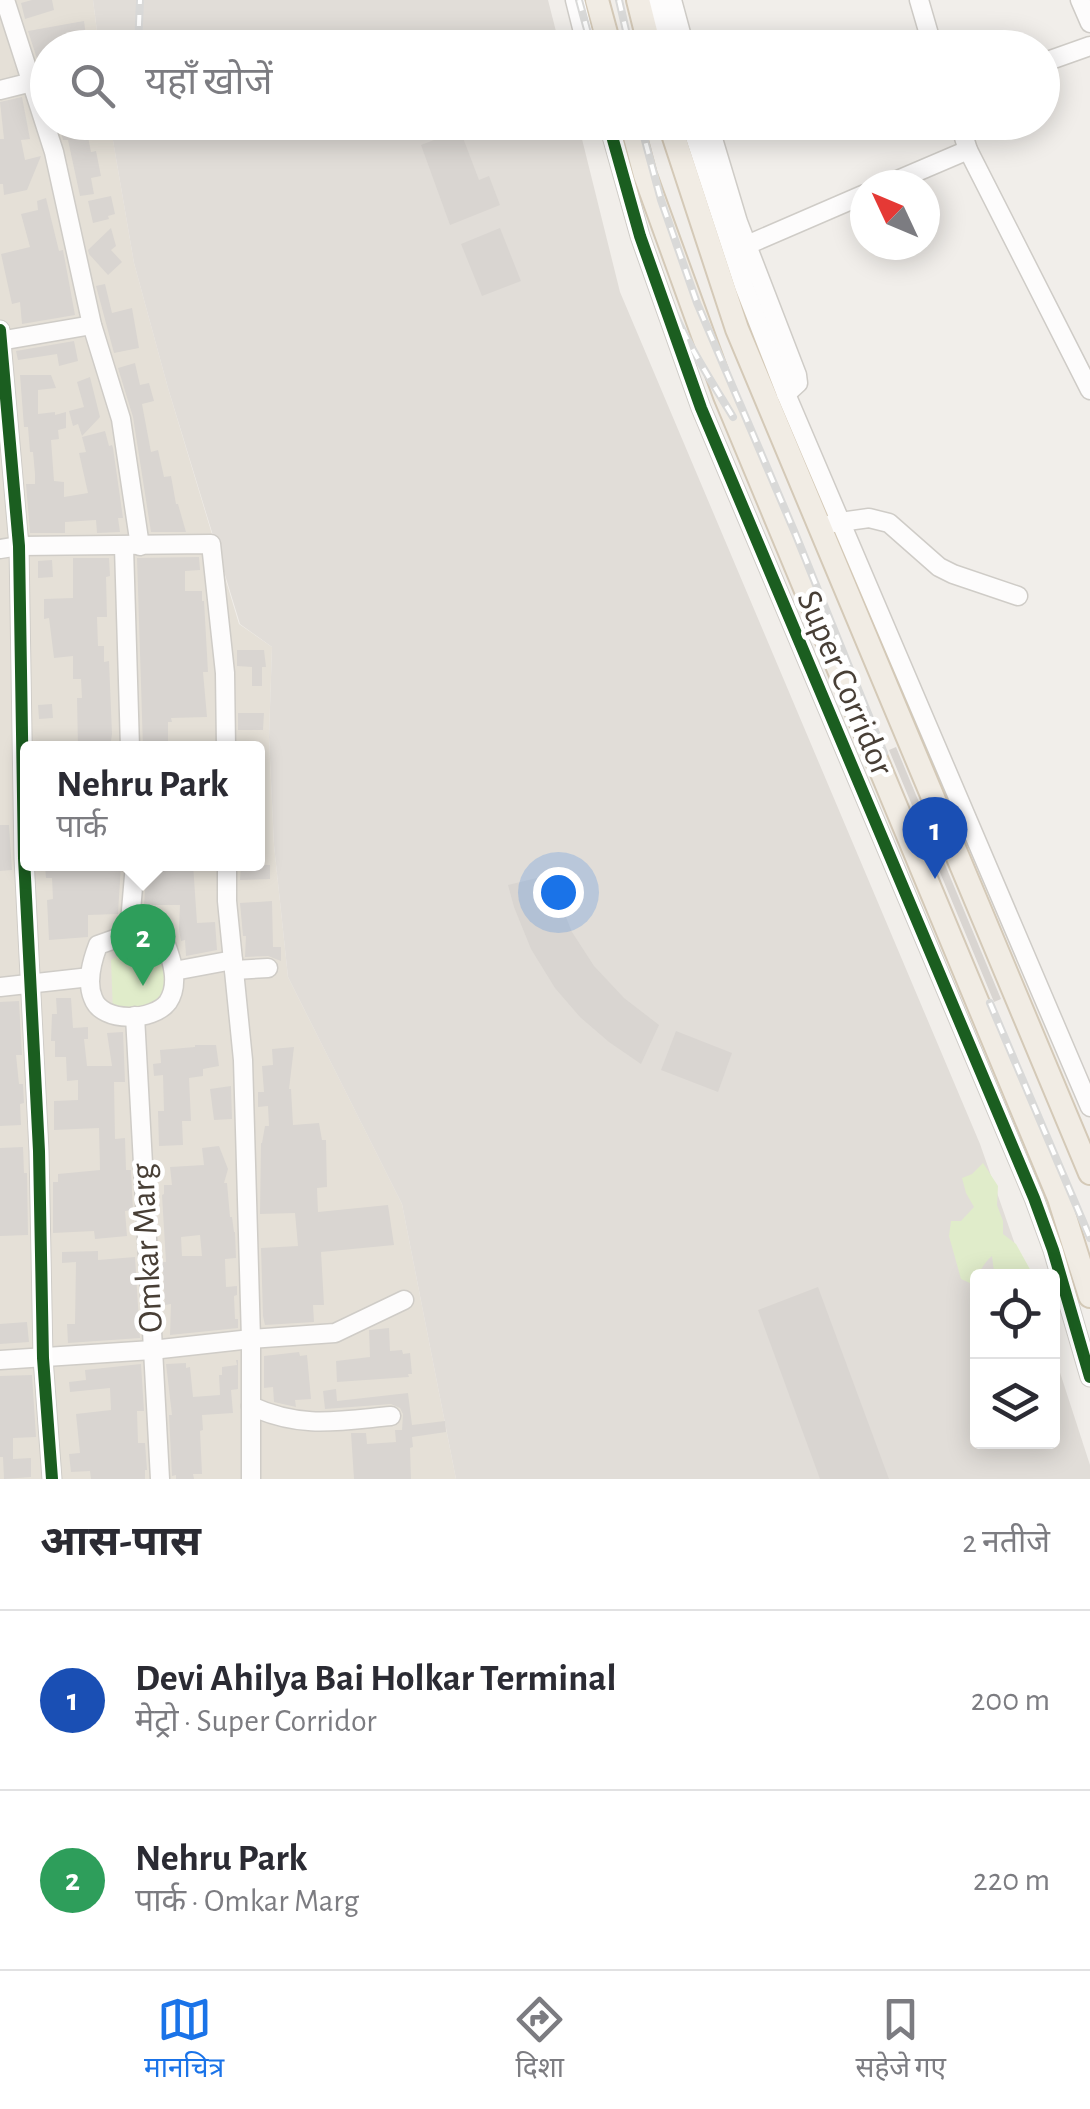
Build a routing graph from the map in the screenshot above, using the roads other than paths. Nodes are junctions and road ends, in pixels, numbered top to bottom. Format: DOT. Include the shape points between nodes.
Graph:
graph roads {
  1 [pos="5,0"];
  2 [pos="574,0"];
  3 [pos="597,0"];
  4 [pos="638,0"];
  5 [pos="656,0"];
  6 [pos="672,0"];
  7 [pos="919,0"];
  8 [pos="1080,0"];
  9 [pos="1090,23"];
  10 [pos="582,30"];
  11 [pos="605,30"];
  12 [pos="646,30"];
  13 [pos="664,30"];
  14 [pos="680,30"];
  15 [pos="928,30"];
  16 [pos="1090,46"];
  17 [pos="1060,57"];
  18 [pos="30,76"];
  19 [pos="30,82"];
  20 [pos="0,90"];
  21 [pos="50,140"];
  22 [pos="613,140"];
  23 [pos="635,140"];
  24 [pos="675,140"];
  25 [pos="696,140"];
  26 [pos="714,140"];
  27 [pos="964,140"];
  28 [pos="968,150"];
  29 [pos="921,170"];
  30 [pos="850,200"];
  31 [pos="747,245"];
  32 [pos="92,324"];
  33 [pos="0,337"];
  34 [pos="1090,390"];
  35 [pos="786,394"];
  36 [pos="830,523"];
  37 [pos="132,546"];
  38 [pos="10,547"];
  39 [pos="1018,596"];
  40 [pos="130,741"];
  41 [pos="226,741"];
  42 [pos="20,769"];
  43 [pos="25,871"];
  44 [pos="134,871"];
  45 [pos="227,871"];
  46 [pos="128,934"];
  47 [pos="234,965"];
  48 [pos="268,968"];
  49 [pos="174,971"];
  50 [pos="90,978"];
  51 [pos="30,985"];
  52 [pos="0,987"];
  53 [pos="135,1016"];
  54 [pos="1090,1107"];
  55 [pos="1090,1173"];
  56 [pos="1090,1296"];
  57 [pos="404,1300"];
  58 [pos="251,1339"];
  59 [pos="152,1350"];
  60 [pos="43,1358"];
  61 [pos="0,1360"];
  62 [pos="1090,1377"];
  63 [pos="251,1406"];
  64 [pos="391,1416"];
  65 [pos="52,1479"];
  66 [pos="160,1479"];
  67 [pos="251,1479"];
  1 -- 18 [label="street"];
  2 -- 10 [label="street"];
  3 -- 11 [label="main road"];
  4 -- 12 [label="main road"];
  5 -- 13 [label="street"];
  6 -- 14 [label="street"];
  7 -- 15 [label="street"];
  8 -- 9 [label="street"];
  16 -- 17 [label="street"];
  19 -- 20 [label="street"];
  21 -- 32 [label="street"];
  22 -- 62 [label="street" via="694,390 1034,1198"];
  23 -- 56 [label="main road, Super Corridor" via="725,396 1059,1198"];
  24 -- 36 [label="main road, Super Corridor" via="737,330"];
  25 -- 35 [label="street"];
  26 -- 31 [label="street"];
  27 -- 28 [label="street"];
  28 -- 29 [label="street"];
  28 -- 34 [label="street"];
  30 -- 31 [label="street"];
  31 -- 35 [label="street" via="797,375"];
  32 -- 33 [label="street"];
  32 -- 37 [label="street" via="121,420"];
  33 -- 38 [label="street"];
  35 -- 36 [label="street"];
  36 -- 39 [label="street" via="869,518 889,524 940,567"];
  36 -- 54 [label="street"];
  36 -- 55 [label="main road, Super Corridor"];
  37 -- 38 [label="street"];
  37 -- 40 [label="street"];
  37 -- 41 [label="street" via="211,544"];
  38 -- 42 [label="street"];
  43 -- 51 [label="street"];
  44 -- 46 [label="street"];
  45 -- 47 [label="street"];
  46 -- 49 [label="street" via="165,942"];
  46 -- 50 [label="street" via="98,944"];
  47 -- 48 [label="street"];
  47 -- 49 [label="street"];
  47 -- 58 [label="street"];
  49 -- 53 [label="street" via="166,1005"];
  50 -- 51 [label="street"];
  50 -- 53 [label="street" via="101,1010"];
  51 -- 52 [label="street"];
  51 -- 60 [label="street"];
  53 -- 59 [label="street, Omkar Marg"];
  57 -- 58 [label="street" via="336,1333"];
  58 -- 59 [label="street"];
  58 -- 63 [label="street"];
  59 -- 60 [label="street"];
  59 -- 66 [label="street, Omkar Marg"];
  60 -- 61 [label="street"];
  60 -- 65 [label="street"];
  63 -- 64 [label="street" via="304,1422"];
  63 -- 67 [label="street"];
}
